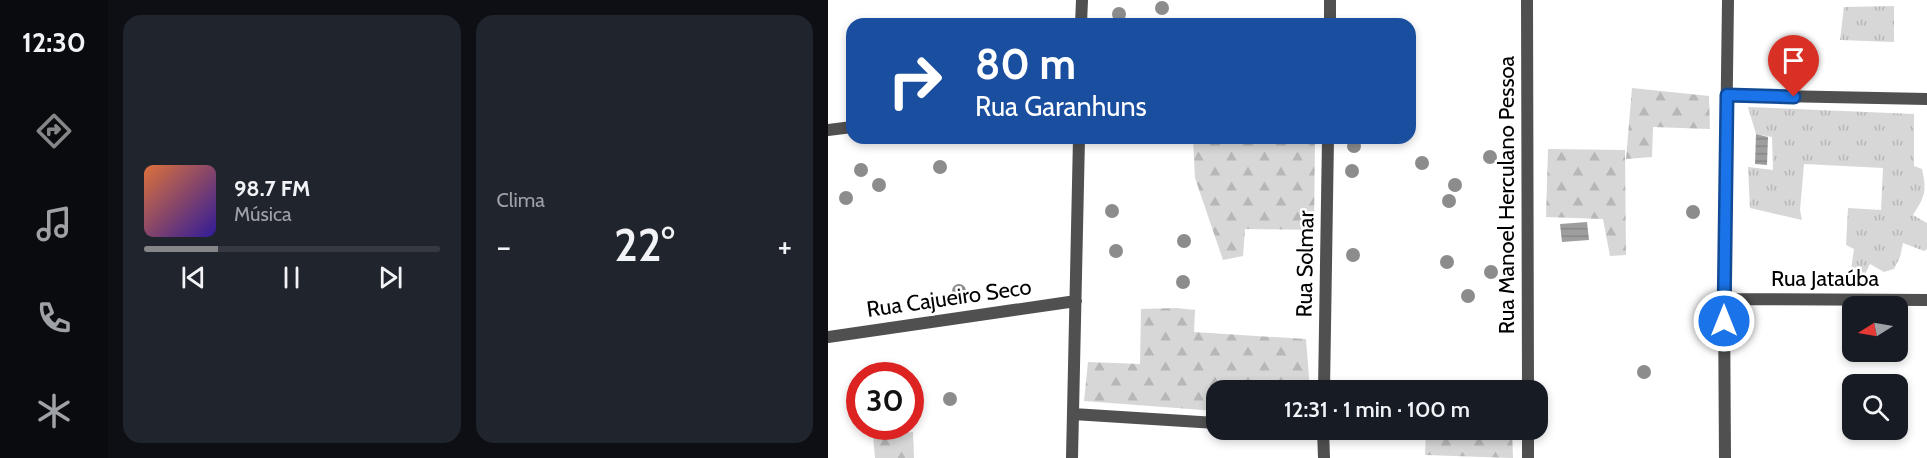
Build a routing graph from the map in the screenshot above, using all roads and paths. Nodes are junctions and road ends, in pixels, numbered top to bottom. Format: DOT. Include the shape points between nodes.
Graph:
graph roads {
  1 [pos="1082,0"];
  2 [pos="1330,0"];
  3 [pos="1527,0"];
  4 [pos="1728,0"];
  5 [pos="1081,18"];
  6 [pos="1330,18"];
  7 [pos="1727,95"];
  8 [pos="1927,99"];
  9 [pos="846,127"];
  10 [pos="828,130"];
  11 [pos="1079,144"];
  12 [pos="1328,144"];
  13 [pos="1724,299"];
  14 [pos="1927,300"];
  15 [pos="1076,301"];
  16 [pos="828,337"];
  17 [pos="1324,380"];
  18 [pos="1528,380"];
  19 [pos="1073,414"];
  20 [pos="1206,422"];
  21 [pos="1323,440"];
  22 [pos="1528,440"];
  23 [pos="1072,458"];
  24 [pos="1324,458"];
  25 [pos="1528,458"];
  26 [pos="1725,458"];
  1 -- 5 [label="street"];
  2 -- 6 [label="street"];
  3 -- 18 [label="street, Rua Manoel Herculano Pessoa"];
  4 -- 7 [label="street"];
  7 -- 8 [label="street"];
  7 -- 13 [label="street"];
  9 -- 10 [label="street"];
  11 -- 15 [label="street"];
  12 -- 17 [label="street, Rua Solmar"];
  13 -- 14 [label="street, Rua Jataúba"];
  13 -- 26 [label="street"];
  15 -- 16 [label="street, Rua Cajueiro Seco"];
  15 -- 19 [label="street"];
  19 -- 20 [label="street"];
  19 -- 23 [label="street"];
  21 -- 24 [label="street"];
  22 -- 25 [label="street"];
}
